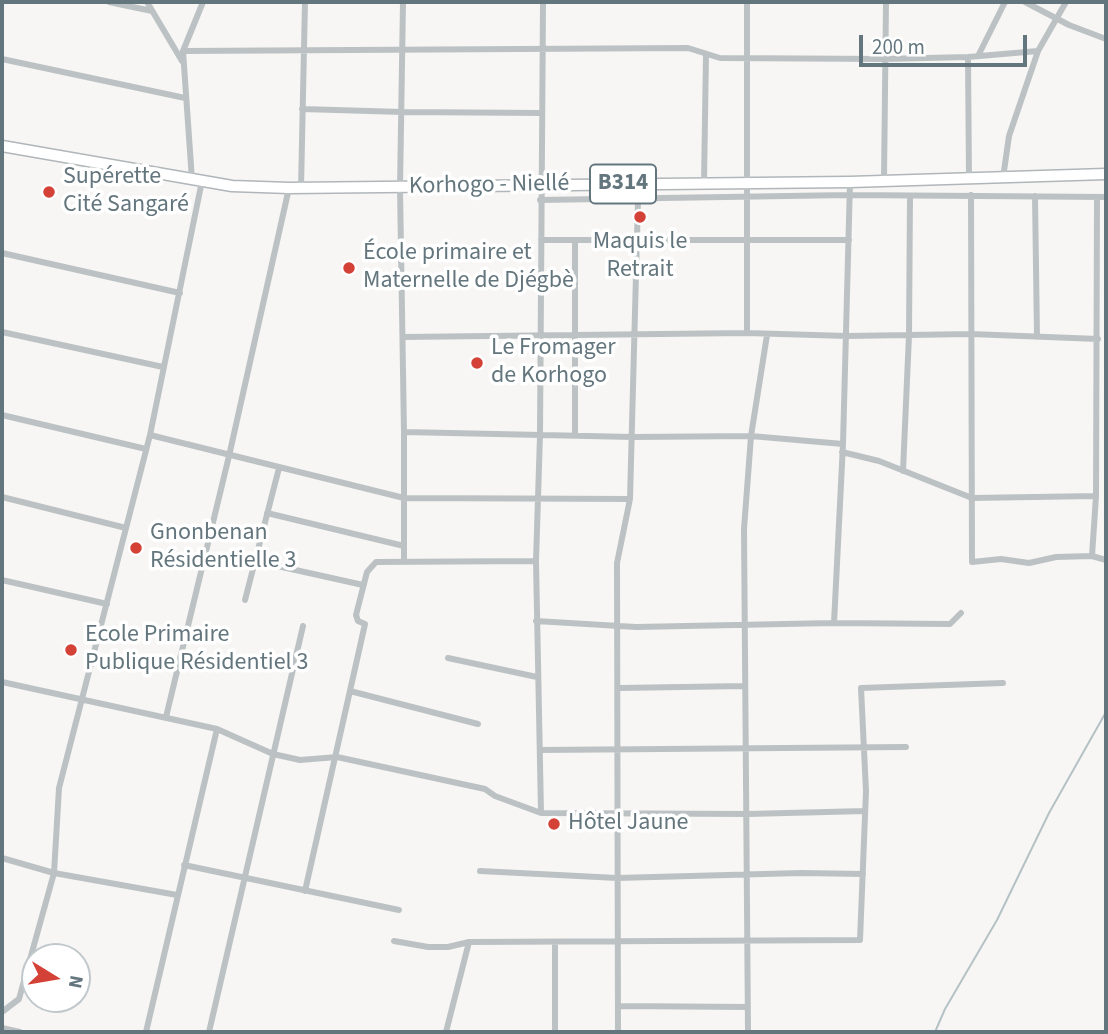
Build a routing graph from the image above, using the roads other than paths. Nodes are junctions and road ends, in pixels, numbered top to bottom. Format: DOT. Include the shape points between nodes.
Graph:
graph roads {
  1 [pos="110,2"];
  2 [pos="148,2"];
  3 [pos="203,2"];
  4 [pos="305,2"];
  5 [pos="403,2"];
  6 [pos="543,2"];
  7 [pos="747,2"];
  8 [pos="886,2"];
  9 [pos="1005,2"];
  10 [pos="1025,2"];
  11 [pos="1066,2"];
  12 [pos="152,11"];
  13 [pos="1056,18"];
  14 [pos="1106,39"];
  15 [pos="542,49"];
  16 [pos="303,50"];
  17 [pos="403,50"];
  18 [pos="183,51"];
  19 [pos="1038,51"];
  20 [pos="706,54"];
  21 [pos="978,56"];
  22 [pos="968,57"];
  23 [pos="746,58"];
  24 [pos="2,59"];
  25 [pos="884,59"];
  26 [pos="183,62"];
  27 [pos="185,98"];
  28 [pos="302,109"];
  29 [pos="402,113"];
  30 [pos="541,113"];
  31 [pos="2,146"];
  32 [pos="1106,174"];
  33 [pos="1003,178"];
  34 [pos="969,179"];
  35 [pos="197,180"];
  36 [pos="884,180"];
  37 [pos="748,182"];
  38 [pos="850,182"];
  39 [pos="704,183"];
  40 [pos="541,185"];
  41 [pos="289,188"];
  42 [pos="301,188"];
  43 [pos="400,188"];
  44 [pos="849,195"];
  45 [pos="971,195"];
  46 [pos="910,196"];
  47 [pos="1035,196"];
  48 [pos="747,197"];
  49 [pos="1097,197"];
  50 [pos="1106,197"];
  51 [pos="540,200"];
  52 [pos="638,200"];
  53 [pos="637,239"];
  54 [pos="747,239"];
  55 [pos="541,240"];
  56 [pos="575,240"];
  57 [pos="849,240"];
  58 [pos="2,253"];
  59 [pos="180,293"];
  60 [pos="2,332"];
  61 [pos="747,333"];
  62 [pos="971,334"];
  63 [pos="539,335"];
  64 [pos="575,335"];
  65 [pos="634,335"];
  66 [pos="767,335"];
  67 [pos="909,335"];
  68 [pos="847,336"];
  69 [pos="403,337"];
  70 [pos="1037,337"];
  71 [pos="1098,338"];
  72 [pos="163,367"];
  73 [pos="2,415"];
  74 [pos="404,432"];
  75 [pos="149,435"];
  76 [pos="540,435"];
  77 [pos="575,435"];
  78 [pos="751,436"];
  79 [pos="633,437"];
  80 [pos="843,448"];
  81 [pos="146,449"];
  82 [pos="229,456"];
  83 [pos="279,468"];
  84 [pos="903,471"];
  85 [pos="1096,496"];
  86 [pos="2,497"];
  87 [pos="404,498"];
  88 [pos="972,498"];
  89 [pos="539,499"];
  90 [pos="630,499"];
  91 [pos="267,513"];
  92 [pos="126,528"];
  93 [pos="404,546"];
  94 [pos="1092,556"];
  95 [pos="1106,560"];
  96 [pos="255,561"];
  97 [pos="404,561"];
  98 [pos="536,561"];
  99 [pos="2,580"];
  100 [pos="363,585"];
  101 [pos="245,600"];
  102 [pos="107,604"];
  103 [pos="961,614"];
  104 [pos="536,621"];
  105 [pos="834,623"];
  106 [pos="743,624"];
  107 [pos="619,625"];
  108 [pos="303,626"];
  109 [pos="449,658"];
  110 [pos="537,677"];
  111 [pos="2,683"];
  112 [pos="1003,683"];
  113 [pos="745,686"];
  114 [pos="619,688"];
  115 [pos="350,691"];
  116 [pos="82,699"];
  117 [pos="166,718"];
  118 [pos="478,724"];
  119 [pos="217,729"];
  120 [pos="906,747"];
  121 [pos="865,748"];
  122 [pos="746,749"];
  123 [pos="540,750"];
  124 [pos="618,750"];
  125 [pos="273,754"];
  126 [pos="337,757"];
  127 [pos="865,811"];
  128 [pos="618,812"];
  129 [pos="541,813"];
  130 [pos="747,814"];
  131 [pos="2,858"];
  132 [pos="184,865"];
  133 [pos="480,872"];
  134 [pos="54,873"];
  135 [pos="748,874"];
  136 [pos="863,874"];
  137 [pos="245,877"];
  138 [pos="617,878"];
  139 [pos="305,891"];
  140 [pos="177,895"];
  141 [pos="399,910"];
  142 [pos="748,940"];
  143 [pos="394,941"];
  144 [pos="469,942"];
  145 [pos="555,943"];
  146 [pos="619,943"];
  147 [pos="618,1006"];
  148 [pos="748,1007"];
  149 [pos="2,1012"];
  150 [pos="2,1028"];
  151 [pos="20,1032"];
  152 [pos="146,1032"];
  153 [pos="209,1032"];
  154 [pos="446,1032"];
  155 [pos="555,1032"];
  156 [pos="618,1032"];
  157 [pos="748,1032"];
  1 -- 12 [label="street"];
  2 -- 12 [label="street"];
  3 -- 18 [label="street"];
  4 -- 16 [label="street"];
  5 -- 17 [label="street"];
  6 -- 15 [label="street"];
  7 -- 23 [label="street"];
  8 -- 25 [label="street"];
  9 -- 21 [label="street"];
  10 -- 13 [label="street"];
  11 -- 13 [label="street"];
  12 -- 26 [label="street"];
  13 -- 14 [label="street"];
  13 -- 19 [label="street"];
  15 -- 17 [label="street"];
  15 -- 20 [label="street" via="688,48"];
  15 -- 30 [label="street"];
  16 -- 17 [label="street"];
  16 -- 18 [label="street"];
  16 -- 28 [label="street"];
  17 -- 29 [label="street"];
  18 -- 26 [label="street"];
  19 -- 21 [label="street"];
  19 -- 33 [label="street" via="1009,136"];
  20 -- 23 [label="street"];
  20 -- 39 [label="street"];
  21 -- 22 [label="street"];
  22 -- 25 [label="street"];
  22 -- 34 [label="street"];
  23 -- 25 [label="street"];
  23 -- 37 [label="street"];
  24 -- 27 [label="street"];
  25 -- 36 [label="street"];
  26 -- 27 [label="street"];
  27 -- 35 [label="street"];
  28 -- 29 [label="street"];
  28 -- 42 [label="street"];
  29 -- 30 [label="street"];
  29 -- 43 [label="street"];
  30 -- 40 [label="street"];
  31 -- 35 [label="main road, Korhogo - Niellé / B314"];
  32 -- 33 [label="main road, Korhogo - Niellé / B314"];
  33 -- 34 [label="main road, Korhogo - Niellé / B314"];
  34 -- 36 [label="main road, Korhogo - Niellé / B314"];
  35 -- 41 [label="main road, Korhogo - Niellé / B314"];
  35 -- 59 [label="street"];
  36 -- 38 [label="main road, Korhogo - Niellé / B314"];
  37 -- 38 [label="main road, Korhogo - Niellé / B314"];
  37 -- 39 [label="main road, Korhogo - Niellé / B314"];
  37 -- 48 [label="street"];
  38 -- 44 [label="street"];
  39 -- 40 [label="main road, Korhogo - Niellé / B314"];
  40 -- 43 [label="main road, Korhogo - Niellé / B314"];
  40 -- 51 [label="street"];
  41 -- 42 [label="main road, Korhogo - Niellé / B314"];
  41 -- 82 [label="street"];
  42 -- 43 [label="main road, Korhogo - Niellé / B314"];
  43 -- 69 [label="street"];
  44 -- 46 [label="street"];
  44 -- 48 [label="street"];
  44 -- 57 [label="street"];
  45 -- 46 [label="street"];
  45 -- 47 [label="street"];
  45 -- 62 [label="street"];
  46 -- 67 [label="street"];
  47 -- 49 [label="street"];
  47 -- 70 [label="street"];
  48 -- 52 [label="street"];
  48 -- 54 [label="street"];
  49 -- 50 [label="street"];
  49 -- 71 [label="street"];
  51 -- 52 [label="street"];
  51 -- 55 [label="street"];
  52 -- 53 [label="street"];
  53 -- 54 [label="street"];
  53 -- 56 [label="street"];
  53 -- 65 [label="street"];
  54 -- 57 [label="street"];
  54 -- 61 [label="street"];
  55 -- 56 [label="street"];
  55 -- 63 [label="street"];
  56 -- 64 [label="street"];
  57 -- 68 [label="street"];
  58 -- 59 [label="street"];
  59 -- 72 [label="street"];
  60 -- 72 [label="street"];
  61 -- 65 [label="street"];
  61 -- 66 [label="street"];
  62 -- 67 [label="street"];
  62 -- 70 [label="street"];
  62 -- 88 [label="street"];
  63 -- 64 [label="street"];
  63 -- 69 [label="street"];
  63 -- 76 [label="street"];
  64 -- 65 [label="street"];
  64 -- 77 [label="street"];
  65 -- 79 [label="street"];
  66 -- 68 [label="street"];
  66 -- 78 [label="street"];
  67 -- 68 [label="street"];
  67 -- 84 [label="street"];
  68 -- 80 [label="street"];
  69 -- 74 [label="street"];
  70 -- 71 [label="street"];
  71 -- 85 [label="street"];
  72 -- 75 [label="street"];
  73 -- 81 [label="street"];
  74 -- 76 [label="street"];
  74 -- 87 [label="street"];
  75 -- 81 [label="street"];
  75 -- 82 [label="street"];
  76 -- 77 [label="street"];
  76 -- 89 [label="street"];
  77 -- 79 [label="street"];
  78 -- 79 [label="street"];
  78 -- 80 [label="street"];
  78 -- 106 [label="street"];
  79 -- 90 [label="street"];
  80 -- 84 [label="street"];
  80 -- 105 [label="street"];
  81 -- 92 [label="street"];
  82 -- 83 [label="street"];
  82 -- 117 [label="street"];
  83 -- 87 [label="street"];
  83 -- 91 [label="street"];
  84 -- 88 [label="street"];
  85 -- 88 [label="street"];
  85 -- 94 [label="street"];
  86 -- 92 [label="street"];
  87 -- 89 [label="street"];
  87 -- 93 [label="street"];
  88 -- 94 [label="street" via="972,562 1001,559 1028,564"];
  89 -- 90 [label="street"];
  89 -- 98 [label="street"];
  90 -- 107 [label="street" via="617,563"];
  91 -- 93 [label="street"];
  91 -- 96 [label="street"];
  92 -- 102 [label="street"];
  93 -- 97 [label="street"];
  94 -- 95 [label="street"];
  96 -- 100 [label="street"];
  96 -- 101 [label="street"];
  97 -- 98 [label="street"];
  97 -- 100 [label="street" via="376,562"];
  98 -- 104 [label="street"];
  99 -- 102 [label="street"];
  100 -- 115 [label="street" via="356,615 365,624"];
  102 -- 116 [label="street"];
  103 -- 105 [label="street" via="950,624"];
  104 -- 107 [label="street"];
  104 -- 110 [label="street"];
  105 -- 106 [label="street"];
  106 -- 107 [label="street"];
  106 -- 113 [label="street"];
  107 -- 114 [label="street"];
  108 -- 125 [label="street"];
  109 -- 110 [label="street"];
  110 -- 123 [label="street"];
  111 -- 116 [label="street"];
  112 -- 121 [label="street" via="861,688"];
  113 -- 114 [label="street"];
  113 -- 122 [label="street"];
  114 -- 124 [label="street"];
  115 -- 118 [label="street"];
  115 -- 126 [label="street"];
  116 -- 117 [label="street"];
  116 -- 134 [label="street" via="58,788"];
  117 -- 119 [label="street"];
  119 -- 125 [label="street"];
  119 -- 132 [label="street"];
  120 -- 121 [label="street"];
  121 -- 122 [label="street"];
  121 -- 127 [label="street"];
  122 -- 124 [label="street"];
  122 -- 130 [label="street"];
  123 -- 124 [label="street"];
  123 -- 129 [label="street"];
  124 -- 128 [label="street"];
  125 -- 126 [label="street" via="300,760"];
  125 -- 137 [label="street"];
  126 -- 129 [label="street" via="485,789"];
  126 -- 139 [label="street"];
  127 -- 130 [label="street"];
  127 -- 136 [label="street"];
  128 -- 129 [label="street"];
  128 -- 130 [label="street"];
  128 -- 138 [label="street"];
  130 -- 135 [label="street"];
  131 -- 134 [label="street"];
  132 -- 137 [label="street"];
  132 -- 140 [label="street"];
  133 -- 138 [label="street"];
  134 -- 140 [label="street"];
  134 -- 149 [label="street" via="19,999"];
  135 -- 136 [label="street"];
  135 -- 138 [label="street"];
  135 -- 142 [label="street"];
  136 -- 142 [label="street" via="860,940"];
  137 -- 139 [label="street"];
  137 -- 153 [label="street"];
  138 -- 146 [label="street"];
  139 -- 141 [label="street"];
  140 -- 152 [label="street"];
  142 -- 146 [label="street"];
  142 -- 148 [label="street"];
  143 -- 144 [label="street" via="428,947"];
  144 -- 145 [label="street"];
  144 -- 154 [label="street"];
  145 -- 146 [label="street"];
  145 -- 155 [label="street"];
  146 -- 147 [label="street"];
  147 -- 148 [label="street"];
  147 -- 156 [label="street"];
  148 -- 157 [label="street"];
  150 -- 151 [label="street"];
}
